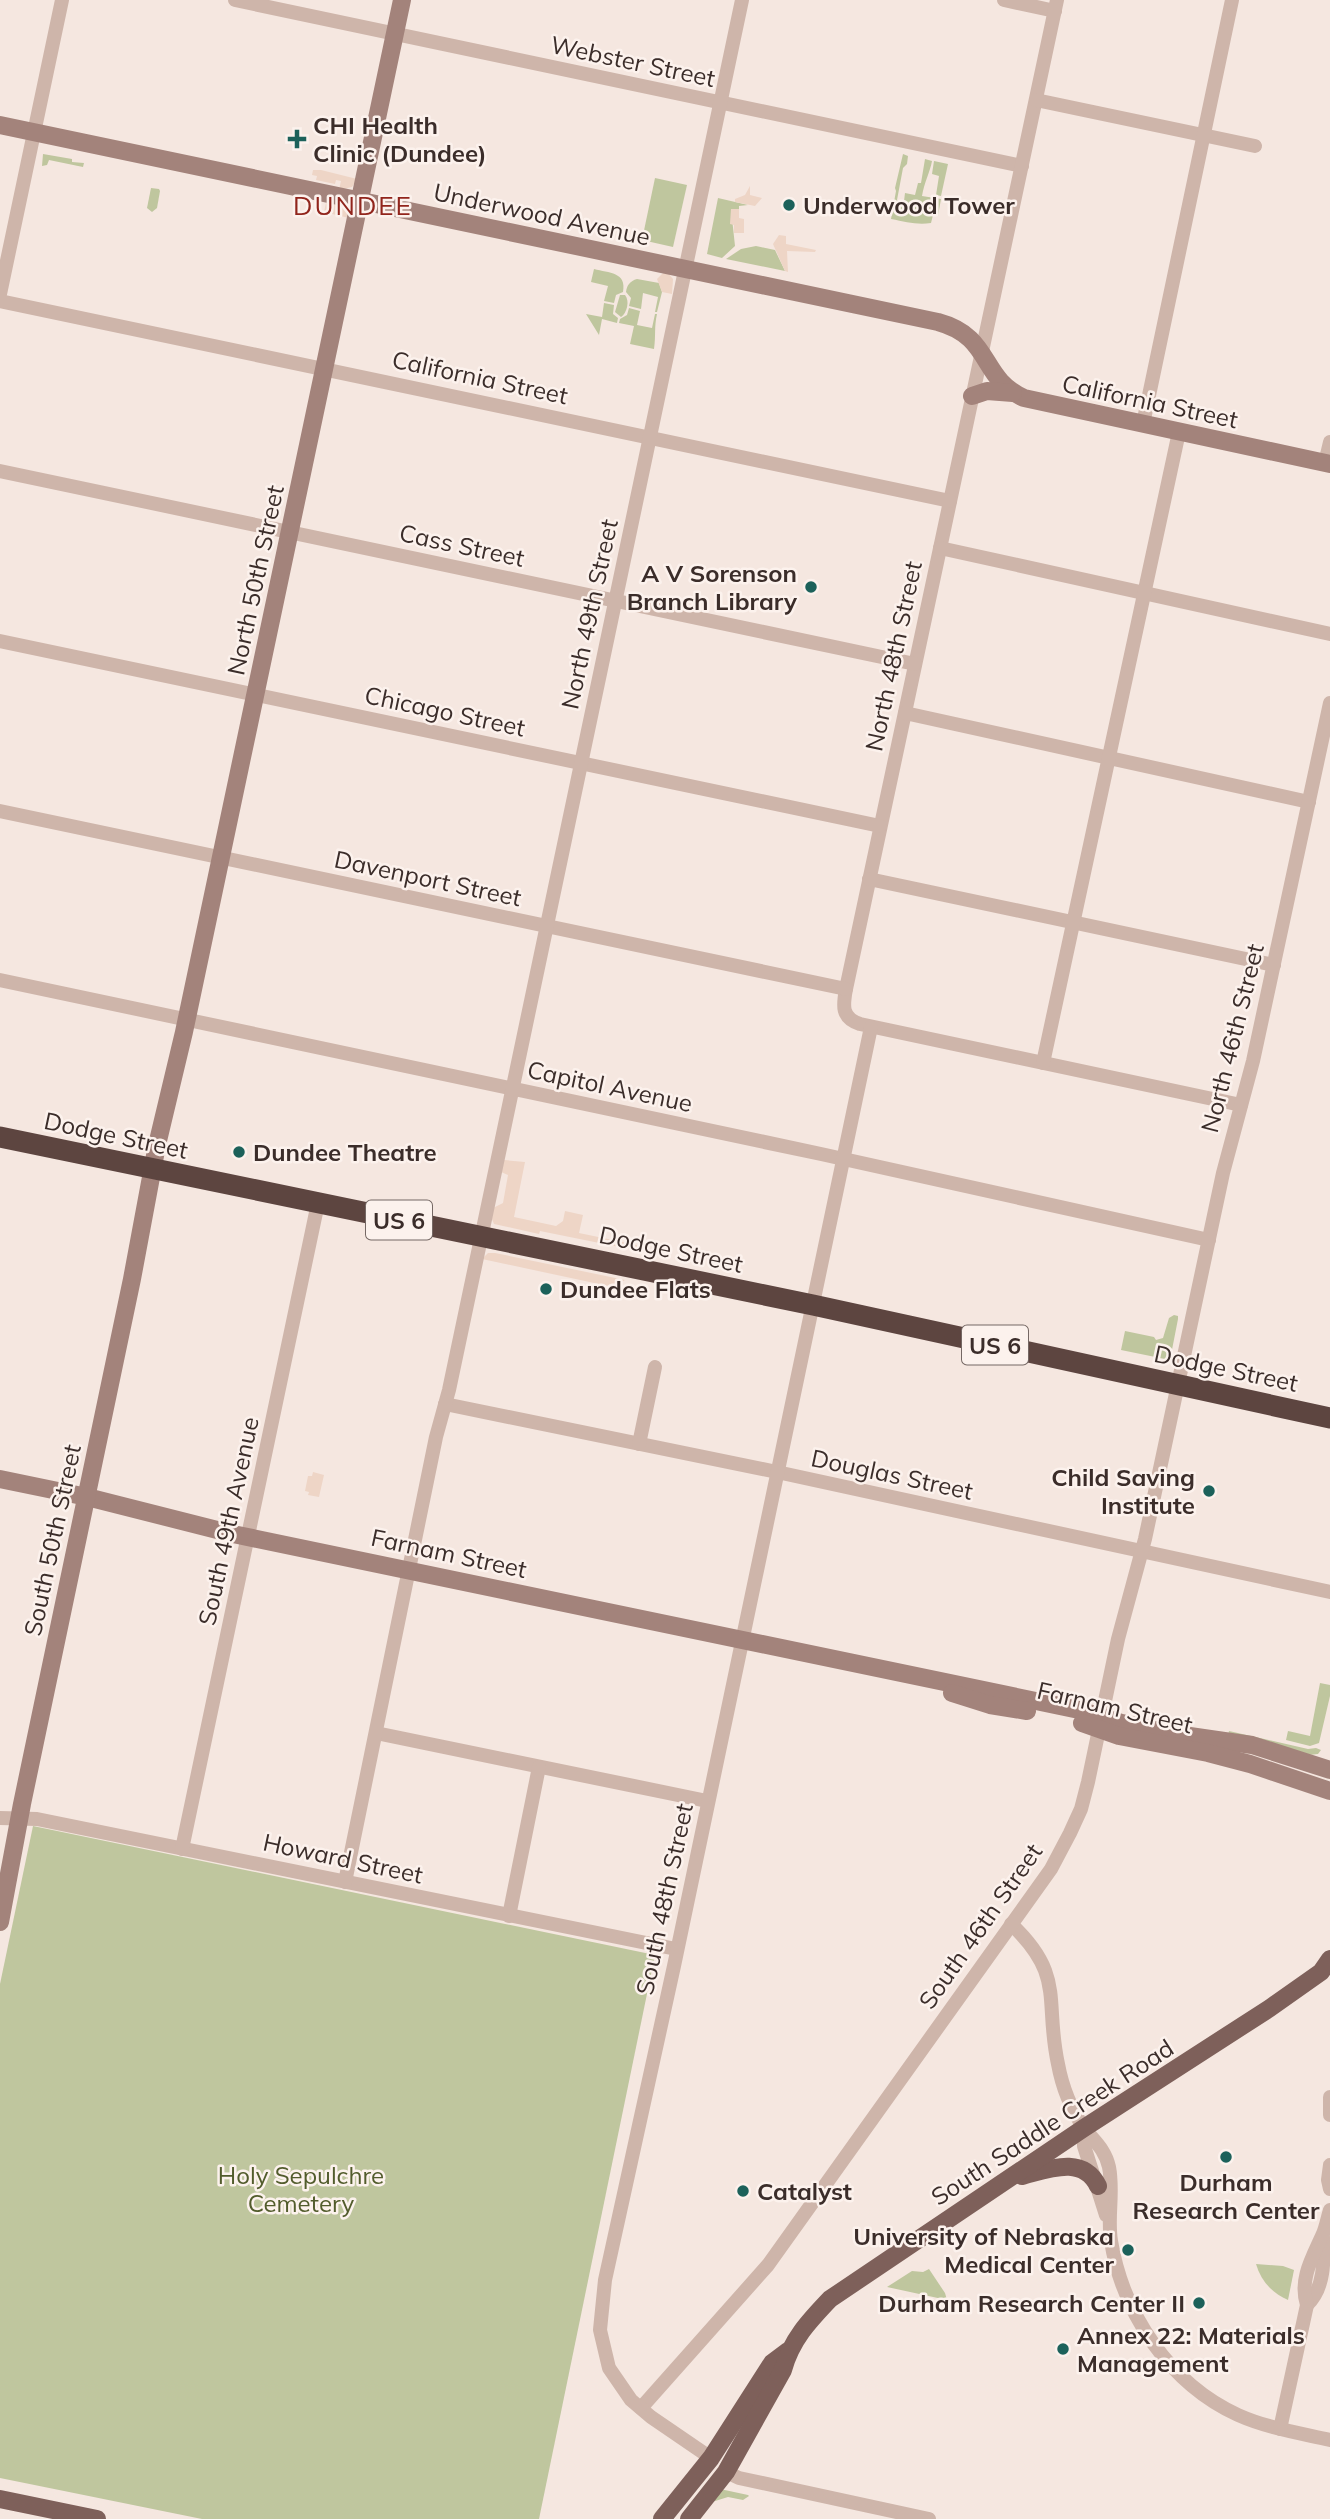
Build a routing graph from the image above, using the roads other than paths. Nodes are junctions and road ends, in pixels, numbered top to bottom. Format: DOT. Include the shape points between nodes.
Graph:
graph roads {
  1 [pos="62,0"];
  2 [pos="235,0"];
  3 [pos="402,0"];
  4 [pos="742,0"];
  5 [pos="1004,0"];
  6 [pos="1232,0"];
  7 [pos="1056,5"];
  8 [pos="395,33"];
  9 [pos="1036,100"];
  10 [pos="721,102"];
  11 [pos="0,125"];
  12 [pos="35,133"];
  13 [pos="1203,136"];
  14 [pos="1255,146"];
  15 [pos="1022,166"];
  16 [pos="360,201"];
  17 [pos="685,270"];
  18 [pos="0,294"];
  19 [pos="0,301"];
  20 [pos="982,351"];
  21 [pos="324,369"];
  22 [pos="1014,393"];
  23 [pos="972,396"];
  24 [pos="1143,424"];
  25 [pos="1179,432"];
  26 [pos="650,438"];
  27 [pos="1330,442"];
  28 [pos="1328,463"];
  29 [pos="0,471"];
  30 [pos="950,500"];
  31 [pos="290,532"];
  32 [pos="940,548"];
  33 [pos="1143,593"];
  34 [pos="615,601"];
  35 [pos="1330,634"];
  36 [pos="0,641"];
  37 [pos="915,664"];
  38 [pos="256,694"];
  39 [pos="1330,703"];
  40 [pos="905,713"];
  41 [pos="1108,757"];
  42 [pos="581,764"];
  43 [pos="1309,802"];
  44 [pos="0,811"];
  45 [pos="880,826"];
  46 [pos="221,858"];
  47 [pos="869,879"];
  48 [pos="1073,923"];
  49 [pos="547,926"];
  50 [pos="1274,965"];
  51 [pos="0,980"];
  52 [pos="846,989"];
  53 [pos="187,1020"];
  54 [pos="872,1027"];
  55 [pos="1043,1063"];
  56 [pos="512,1089"];
  57 [pos="1241,1105"];
  58 [pos="0,1137"];
  59 [pos="843,1160"];
  60 [pos="153,1169"];
  61 [pos="318,1203"];
  62 [pos="480,1236"];
  63 [pos="1209,1240"];
  64 [pos="813,1305"];
  65 [pos="655,1367"];
  66 [pos="1178,1384"];
  67 [pos="444,1404"];
  68 [pos="1320,1416"];
  69 [pos="1330,1432"];
  70 [pos="639,1444"];
  71 [pos="777,1472"];
  72 [pos="0,1479"];
  73 [pos="87,1497"];
  74 [pos="248,1537"];
  75 [pos="1143,1552"];
  76 [pos="409,1570"];
  77 [pos="1330,1592"];
  78 [pos="742,1639"];
  79 [pos="1100,1723"];
  80 [pos="376,1733"];
  81 [pos="539,1767"];
  82 [pos="1330,1770"];
  83 [pos="1330,1791"];
  84 [pos="707,1801"];
  85 [pos="0,1818"];
  86 [pos="20,1819"];
  87 [pos="182,1849"];
  88 [pos="345,1882"];
  89 [pos="509,1916"];
  90 [pos="0,1922"];
  91 [pos="1011,1924"];
  92 [pos="677,1949"];
  93 [pos="1327,1967"];
  94 [pos="1330,2097"];
  95 [pos="1330,2115"];
  96 [pos="1084,2128"];
  97 [pos="1330,2165"];
  98 [pos="1009,2179"];
  99 [pos="1098,2186"];
  100 [pos="1330,2189"];
  101 [pos="1330,2210"];
  102 [pos="1110,2227"];
  103 [pos="788,2351"];
  104 [pos="641,2408"];
  105 [pos="1280,2429"];
  106 [pos="1330,2440"];
  107 [pos="711,2458"];
  108 [pos="726,2472"];
  109 [pos="0,2499"];
  110 [pos="896,2515"];
  111 [pos="97,2519"];
  112 [pos="662,2519"];
  113 [pos="689,2519"];
  114 [pos="929,2519"];
  1 -- 12 [label="street"];
  2 -- 8 [label="street, Webster Street"];
  3 -- 8 [label="main road, North 50th Street"];
  4 -- 10 [label="street, North 49th Street"];
  5 -- 7 [label="street"];
  6 -- 13 [label="street"];
  7 -- 9 [label="street, North 48th Street"];
  8 -- 10 [label="street, Webster Street"];
  8 -- 16 [label="main road, North 50th Street"];
  9 -- 13 [label="street"];
  9 -- 15 [label="street, North 48th Street"];
  10 -- 15 [label="street, Webster Street"];
  10 -- 17 [label="street, North 49th Street"];
  11 -- 12 [label="main road, Underwood Avenue"];
  12 -- 16 [label="main road, Underwood Avenue"];
  12 -- 18 [label="street"];
  13 -- 14 [label="street"];
  13 -- 24 [label="street"];
  15 -- 20 [label="street, North 48th Street"];
  16 -- 17 [label="main road, Underwood Avenue"];
  16 -- 21 [label="main road, North 50th Street"];
  17 -- 20 [label="main road, Underwood Avenue" via="942,323 966,334"];
  17 -- 26 [label="street, North 49th Street"];
  19 -- 21 [label="street, California Street"];
  20 -- 22 [label="main road" via="999,381"];
  20 -- 23 [label="street, North 48th Street"];
  21 -- 26 [label="street, California Street"];
  21 -- 31 [label="main road, North 50th Street"];
  22 -- 23 [label="main road" via="987,391"];
  22 -- 24 [label="main road, California Street"];
  23 -- 30 [label="street, North 48th Street"];
  24 -- 25 [label="main road, California Street"];
  25 -- 28 [label="main road, California Street"];
  25 -- 33 [label="street"];
  26 -- 30 [label="street, California Street"];
  26 -- 34 [label="street, North 49th Street"];
  27 -- 28 [label="street"];
  29 -- 31 [label="street, Cass Street"];
  30 -- 32 [label="street, North 48th Street"];
  31 -- 34 [label="street, Cass Street"];
  31 -- 38 [label="main road, North 50th Street"];
  32 -- 33 [label="street"];
  32 -- 37 [label="street, North 48th Street"];
  33 -- 35 [label="street"];
  33 -- 41 [label="street"];
  34 -- 37 [label="street, Cass Street"];
  34 -- 42 [label="street, North 49th Street"];
  36 -- 38 [label="street, Chicago Street"];
  37 -- 40 [label="street, North 48th Street"];
  38 -- 42 [label="street, Chicago Street"];
  38 -- 46 [label="main road, North 50th Street"];
  39 -- 43 [label="street, North 46th Street"];
  40 -- 41 [label="street"];
  40 -- 45 [label="street, North 48th Street"];
  41 -- 43 [label="street"];
  41 -- 48 [label="street"];
  42 -- 45 [label="street, Chicago Street"];
  42 -- 49 [label="street, North 49th Street"];
  43 -- 50 [label="street, North 46th Street"];
  44 -- 46 [label="street, Davenport Street"];
  45 -- 47 [label="street, North 48th Street"];
  46 -- 49 [label="street, Davenport Street"];
  46 -- 53 [label="main road, North 50th Street"];
  47 -- 48 [label="street"];
  47 -- 52 [label="street, North 48th Street"];
  48 -- 50 [label="street"];
  48 -- 55 [label="street"];
  49 -- 52 [label="street, Davenport Street"];
  49 -- 56 [label="street, North 49th Street"];
  50 -- 57 [label="street, North 46th Street"];
  51 -- 53 [label="street, Capitol Avenue"];
  52 -- 54 [label="street, North 48th Street" via="843,1007 847,1017"];
  53 -- 56 [label="street, Capitol Avenue"];
  53 -- 60 [label="main road, North 50th Street"];
  54 -- 55 [label="street"];
  54 -- 59 [label="street"];
  55 -- 57 [label="street"];
  56 -- 59 [label="street, Capitol Avenue"];
  56 -- 62 [label="street, North 49th Street"];
  57 -- 63 [label="street, North 46th Street"];
  58 -- 60 [label="highway, Dodge Street / US 6"];
  59 -- 63 [label="street, Capitol Avenue"];
  59 -- 64 [label="street"];
  60 -- 61 [label="highway, Dodge Street / US 6"];
  60 -- 73 [label="main road, South 50th Street"];
  61 -- 62 [label="highway, Dodge Street / US 6"];
  61 -- 74 [label="street, South 49th Avenue"];
  62 -- 64 [label="highway, Dodge Street / US 6"];
  62 -- 67 [label="street, North 49th Street"];
  63 -- 66 [label="street, North 46th Street"];
  64 -- 66 [label="highway, Dodge Street / US 6"];
  64 -- 71 [label="street, South 48th Street"];
  65 -- 70 [label="street"];
  66 -- 68 [label="highway, Dodge Street / US 6"];
  66 -- 75 [label="street, South 46th Street"];
  67 -- 70 [label="street, Douglas Street"];
  67 -- 76 [label="street, North 49th Street"];
  68 -- 69 [label="highway"];
  70 -- 71 [label="street, Douglas Street"];
  71 -- 75 [label="street, Douglas Street"];
  71 -- 78 [label="street, South 48th Street"];
  72 -- 73 [label="main road, Farnam Street"];
  73 -- 74 [label="main road, Farnam Street"];
  73 -- 86 [label="main road, South 50th Street"];
  74 -- 76 [label="main road, Farnam Street"];
  74 -- 87 [label="street, South 49th Avenue"];
  75 -- 77 [label="street, Douglas Street"];
  75 -- 79 [label="street, South 46th Street"];
  76 -- 78 [label="main road, Farnam Street"];
  76 -- 80 [label="street, North 49th Street"];
  78 -- 79 [label="main road, Farnam Street" via="1079,1710"];
  78 -- 84 [label="street, South 48th Street"];
  79 -- 82 [label="main road, Farnam Street" via="1252,1745"];
  79 -- 83 [label="main road, Farnam Street" via="1119,1736 1208,1753"];
  79 -- 91 [label="street, South 46th Street" via="1081,1809 1051,1869"];
  80 -- 81 [label="street"];
  80 -- 88 [label="street, North 49th Street"];
  81 -- 84 [label="street"];
  81 -- 89 [label="street"];
  84 -- 92 [label="street, South 48th Street"];
  85 -- 86 [label="street, Howard Street"];
  86 -- 87 [label="street, Howard Street"];
  86 -- 90 [label="main road, South 50th Street"];
  87 -- 88 [label="street, Howard Street"];
  88 -- 89 [label="street, Howard Street"];
  89 -- 92 [label="street, Howard Street"];
  91 -- 96 [label="street" via="1038,1953 1047,1973 1061,2081"];
  91 -- 104 [label="street, South 46th Street" via="768,2265"];
  92 -- 104 [label="street, South 48th Street" via="605,2280 600,2330 609,2368"];
  93 -- 96 [label="main road, South Saddle Creek Road"];
  94 -- 95 [label="street"];
  96 -- 98 [label="main road, South Saddle Creek Road"];
  96 -- 99 [label="street" via="1084,2146"];
  96 -- 102 [label="street" via="1100,2145 1109,2166"];
  97 -- 100 [label="street"];
  98 -- 99 [label="main road" via="1074,2166"];
  98 -- 103 [label="main road, South Saddle Creek Road" via="830,2299"];
  99 -- 102 [label="street"];
  101 -- 105 [label="street" via="1311,2257 1303,2293 1307,2305"];
  102 -- 105 [label="street" via="1130,2302 1163,2356 1219,2404"];
  103 -- 107 [label="main road, South Saddle Creek Road" via="772,2364"];
  103 -- 108 [label="main road, South Saddle Creek Road" via="783,2370"];
  104 -- 107 [label="street, South 48th Street"];
  105 -- 106 [label="street"];
  107 -- 112 [label="main road, South Saddle Creek Road"];
  108 -- 110 [label="street"];
  108 -- 113 [label="main road, South Saddle Creek Road"];
  109 -- 111 [label="main road"];
  110 -- 114 [label="street"];
}
